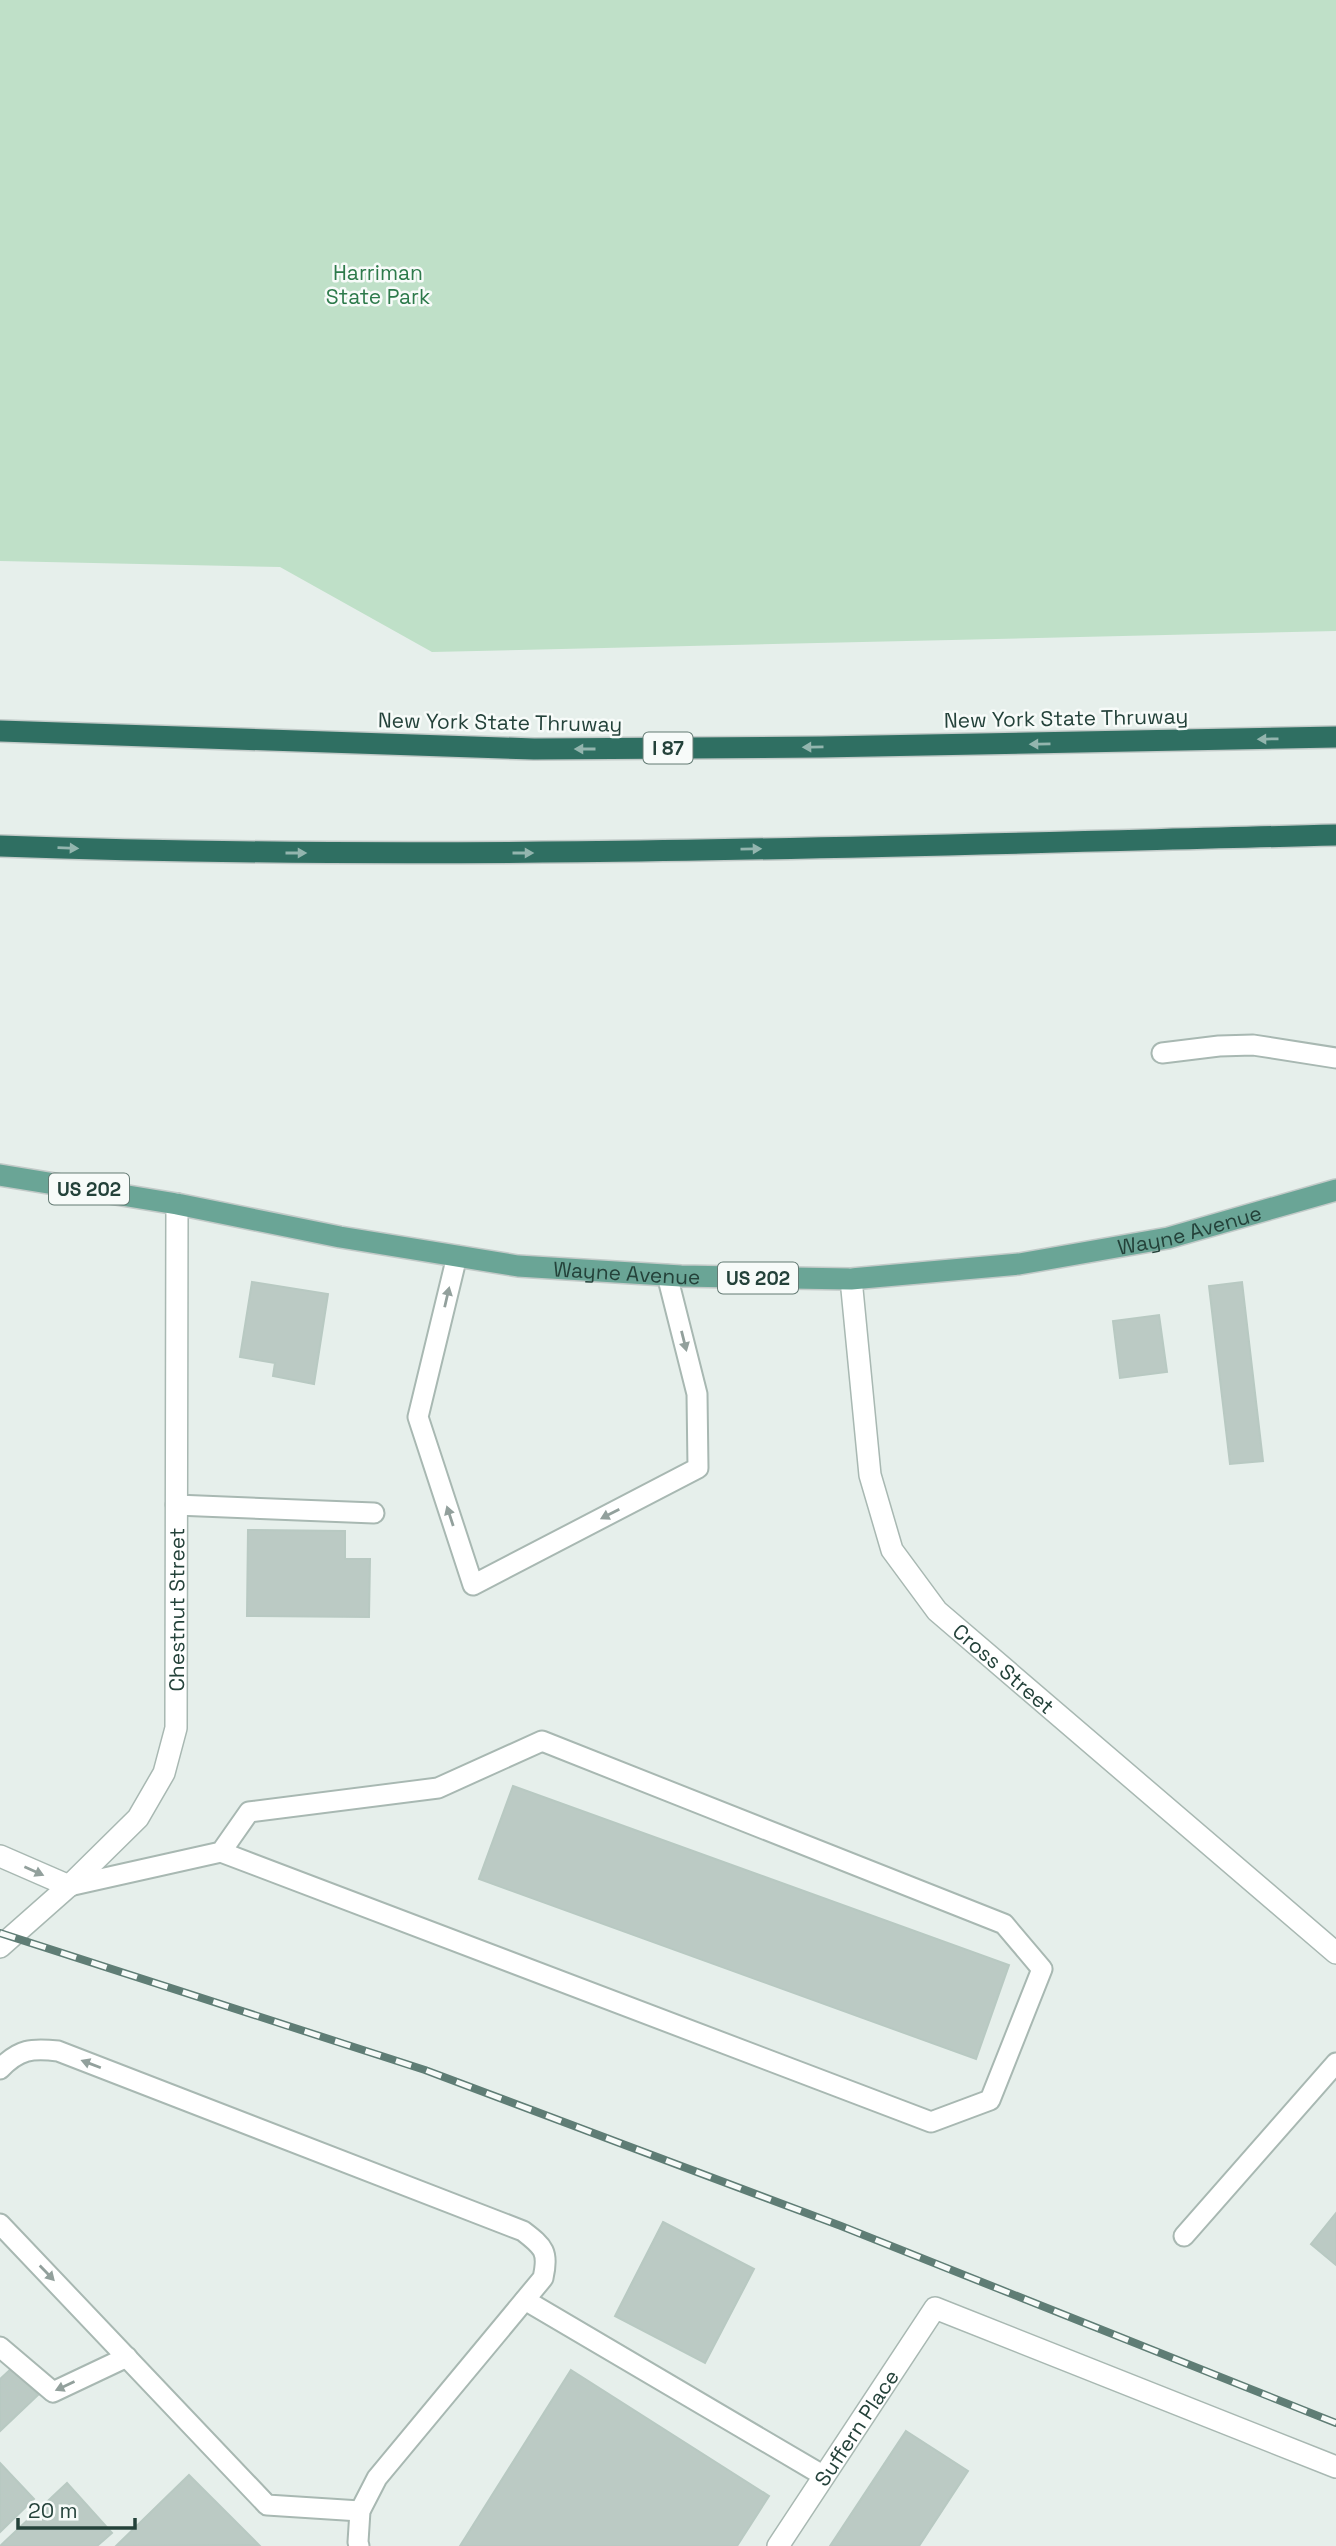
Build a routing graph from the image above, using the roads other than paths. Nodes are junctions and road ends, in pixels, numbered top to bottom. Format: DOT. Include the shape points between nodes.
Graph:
graph roads {
  1 [pos="0,731"];
  2 [pos="1336,737"];
  3 [pos="1336,835"];
  4 [pos="0,846"];
  5 [pos="1163,1053"];
  6 [pos="1336,1058"];
  7 [pos="0,1175"];
  8 [pos="1336,1190"];
  9 [pos="177,1204"];
  10 [pos="457,1256"];
  11 [pos="667,1275"];
  12 [pos="851,1279"];
  13 [pos="176,1505"];
  14 [pos="374,1513"];
  15 [pos="221,1852"];
  16 [pos="0,1856"];
  17 [pos="69,1886"];
  18 [pos="0,1947"];
  19 [pos="1336,1954"];
  20 [pos="1336,2063"];
  21 [pos="0,2069"];
  22 [pos="0,2224"];
  23 [pos="1184,2236"];
  24 [pos="526,2300"];
  25 [pos="0,2347"];
  26 [pos="127,2357"];
  27 [pos="1336,2467"];
  28 [pos="824,2476"];
  29 [pos="360,2511"];
  30 [pos="359,2546"];
  31 [pos="778,2546"];
  2 -- 1 [label="highway, New York State Thruway / I 87, one-way" via="534,749"];
  4 -- 3 [label="highway, one-way" via="247,853 535,853"];
  5 -- 6 [label="lane" via="1254,1045"];
  7 -- 9 [label="main road, Wayne Avenue / US 202"];
  8 -- 12 [label="main road, Wayne Avenue / US 202" via="1168,1238 1018,1264"];
  9 -- 10 [label="main road, Wayne Avenue / US 202"];
  9 -- 13 [label="street, Chestnut Street"];
  10 -- 11 [label="main road, Wayne Avenue / US 202" via="518,1266"];
  11 -- 10 [label="lane, one-way" via="697,1394 698,1468 473,1585 418,1417"];
  11 -- 12 [label="main road, Wayne Avenue / US 202"];
  12 -- 19 [label="street, Cross Street" via="870,1475 892,1550 937,1611"];
  13 -- 14 [label="lane"];
  13 -- 17 [label="street, Chestnut Street" via="176,1728 164,1773 138,1818"];
  15 -- 15 [label="lane" via="931,2122 990,2101 1042,1969 1004,1924 542,1741 438,1788 250,1812"];
  15 -- 17 [label="lane"];
  16 -- 17 [label="street, one-way"];
  17 -- 18 [label="street, Chestnut Street"];
  20 -- 23 [label="lane"];
  24 -- 21 [label="lane, one-way" via="543,2278 547,2260 538,2243 523,2231 58,2051 23,2051"];
  22 -- 26 [label="lane, one-way"];
  24 -- 28 [label="lane"];
  24 -- 29 [label="lane" via="377,2478"];
  26 -- 25 [label="lane, one-way" via="53,2392"];
  26 -- 29 [label="lane" via="267,2505"];
  27 -- 28 [label="street, Suffern Place" via="935,2308"];
  28 -- 31 [label="street, Suffern Place"];
  29 -- 30 [label="lane"];
}
